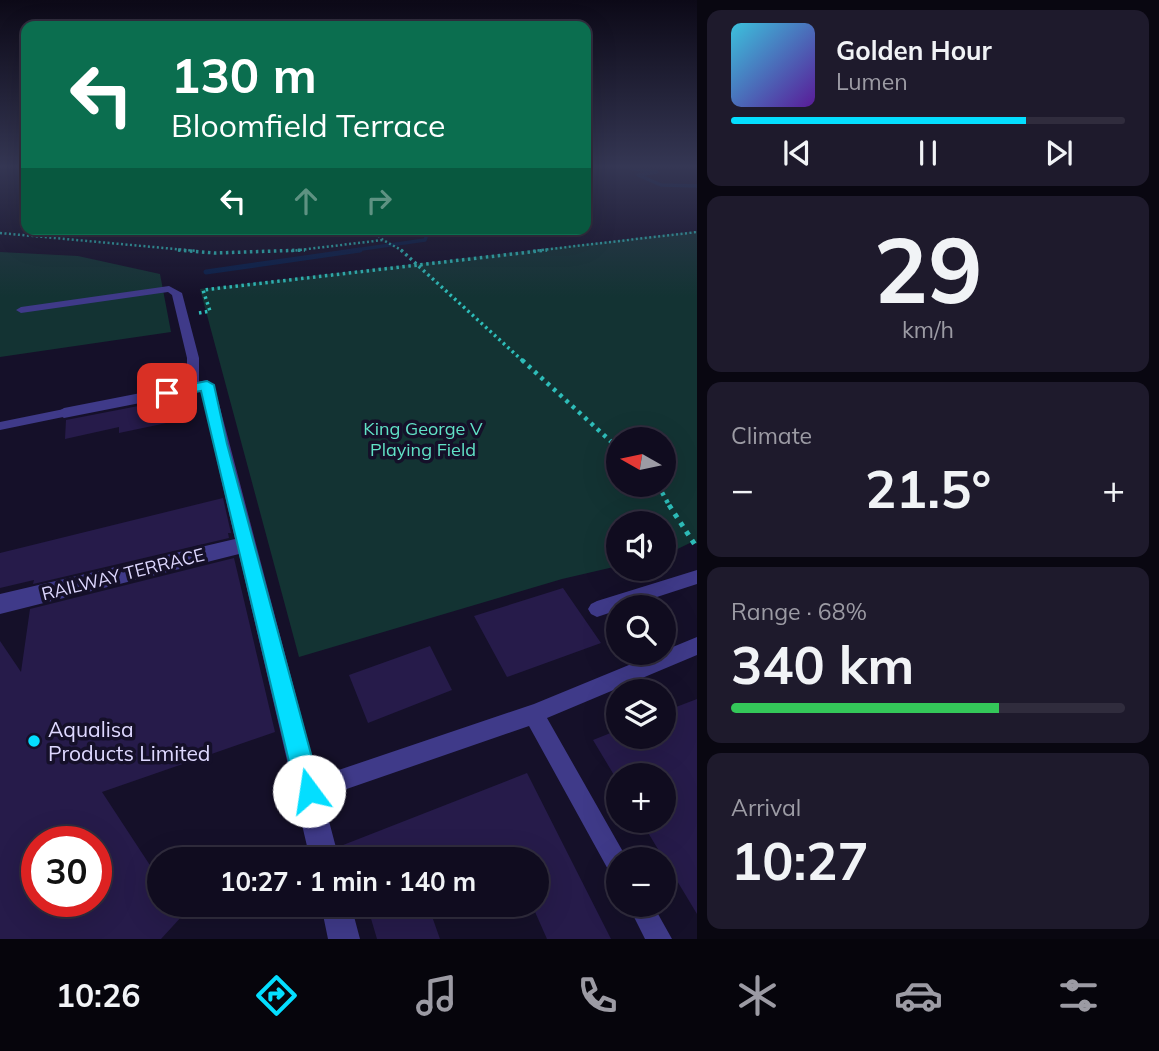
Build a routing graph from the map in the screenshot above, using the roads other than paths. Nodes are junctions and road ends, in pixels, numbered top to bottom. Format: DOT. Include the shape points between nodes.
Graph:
graph roads {
  1 [pos="21,310"];
  2 [pos="200,386"];
  3 [pos="64,413"];
  4 [pos="0,426"];
  5 [pos="246,544"];
  6 [pos="697,577"];
  7 [pos="0,604"];
  8 [pos="597,609"];
  9 [pos="697,646"];
  10 [pos="534,715"];
  11 [pos="309,791"];
  12 [pos="322,847"];
  13 [pos="608,847"];
  14 [pos="339,917"];
  15 [pos="647,917"];
  16 [pos="344,939"];
  17 [pos="659,939"];
  1 -- 2 [label="lane" via="169,289 177,293"];
  2 -- 3 [label="street"];
  2 -- 5 [label="street"];
  3 -- 4 [label="lane"];
  5 -- 7 [label="street, RAILWAY TERRACE"];
  5 -- 11 [label="street"];
  6 -- 8 [label="lane"];
  9 -- 10 [label="lane"];
  10 -- 11 [label="lane"];
  10 -- 13 [label="lane"];
  11 -- 12 [label="street"];
  14 -- 16 [label="street"];
  15 -- 17 [label="lane"];
}
